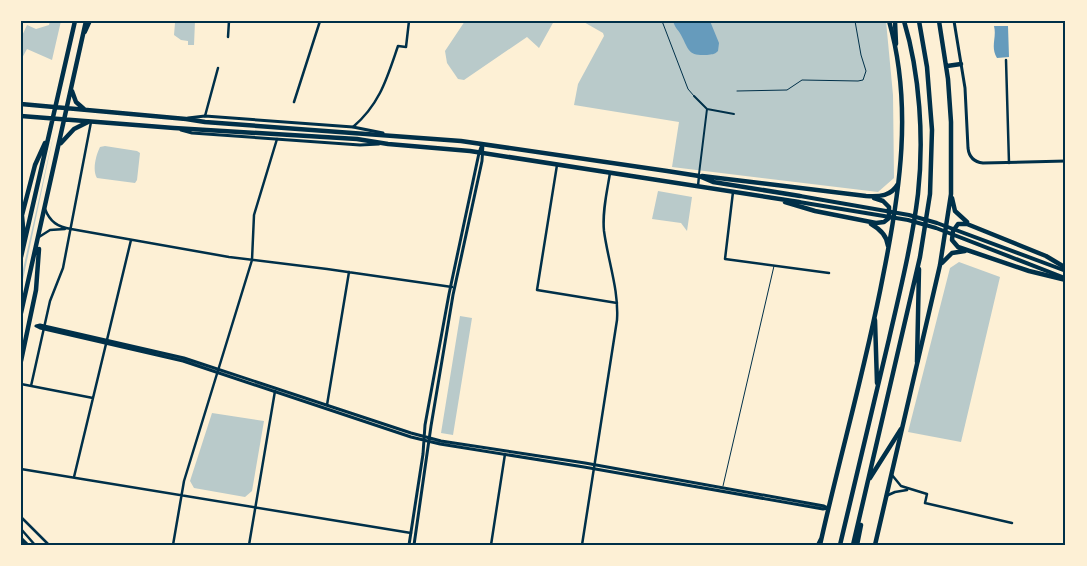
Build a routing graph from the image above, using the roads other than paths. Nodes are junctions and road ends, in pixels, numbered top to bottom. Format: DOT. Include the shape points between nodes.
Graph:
graph roads {
  1 [pos="74,21"];
  2 [pos="88,21"];
  3 [pos="229,21"];
  4 [pos="320,21"];
  5 [pos="409,21"];
  6 [pos="662,21"];
  7 [pos="855,21"];
  8 [pos="890,21"];
  9 [pos="895,21"];
  10 [pos="904,21"];
  11 [pos="919,21"];
  12 [pos="939,21"];
  13 [pos="954,21"];
  14 [pos="228,37"];
  15 [pos="896,44"];
  16 [pos="1006,60"];
  17 [pos="961,64"];
  18 [pos="947,66"];
  19 [pos="218,68"];
  20 [pos="72,86"];
  21 [pos="737,91"];
  22 [pos="694,96"];
  23 [pos="294,102"];
  24 [pos="21,104"];
  25 [pos="55,107"];
  26 [pos="68,108"];
  27 [pos="707,110"];
  28 [pos="90,111"];
  29 [pos="734,114"];
  30 [pos="21,116"];
  31 [pos="205,116"];
  32 [pos="53,118"];
  33 [pos="65,119"];
  34 [pos="186,119"];
  35 [pos="92,122"];
  36 [pos="353,127"];
  37 [pos="239,134"];
  38 [pos="389,135"];
  39 [pos="326,137"];
  40 [pos="48,138"];
  41 [pos="277,139"];
  42 [pos="320,142"];
  43 [pos="388,144"];
  44 [pos="483,144"];
  45 [pos="58,151"];
  46 [pos="481,153"];
  47 [pos="1066,161"];
  48 [pos="1009,163"];
  49 [pos="557,165"];
  50 [pos="610,173"];
  51 [pos="699,176"];
  52 [pos="899,182"];
  53 [pos="698,186"];
  54 [pos="733,192"];
  55 [pos="776,192"];
  56 [pos="951,194"];
  57 [pos="866,196"];
  58 [pos="775,198"];
  59 [pos="800,199"];
  60 [pos="45,209"];
  61 [pos="22,217"];
  62 [pos="865,222"];
  63 [pos="977,227"];
  64 [pos="69,229"];
  65 [pos="39,237"];
  66 [pos="131,240"];
  67 [pos="24,246"];
  68 [pos="974,252"];
  69 [pos="888,254"];
  70 [pos="21,257"];
  71 [pos="920,257"];
  72 [pos="252,260"];
  73 [pos="940,265"];
  74 [pos="774,266"];
  75 [pos="1066,270"];
  76 [pos="349,272"];
  77 [pos="829,273"];
  78 [pos="1066,279"];
  79 [pos="453,287"];
  80 [pos="617,303"];
  81 [pos="21,313"];
  82 [pos="875,320"];
  83 [pos="106,341"];
  84 [pos="21,360"];
  85 [pos="917,362"];
  86 [pos="217,370"];
  87 [pos="21,384"];
  88 [pos="31,386"];
  89 [pos="275,390"];
  90 [pos="877,391"];
  91 [pos="93,398"];
  92 [pos="327,407"];
  93 [pos="902,429"];
  94 [pos="424,438"];
  95 [pos="429,440"];
  96 [pos="505,454"];
  97 [pos="594,467"];
  98 [pos="21,470"];
  99 [pos="891,473"];
  100 [pos="74,478"];
  101 [pos="868,482"];
  102 [pos="723,490"];
  103 [pos="908,490"];
  104 [pos="181,495"];
  105 [pos="886,496"];
  106 [pos="255,507"];
  107 [pos="829,508"];
  108 [pos="21,517"];
  109 [pos="1012,523"];
  110 [pos="21,529"];
  111 [pos="411,533"];
  112 [pos="21,539"];
  113 [pos="27,545"];
  114 [pos="35,545"];
  115 [pos="48,545"];
  116 [pos="174,545"];
  117 [pos="249,545"];
  118 [pos="409,545"];
  119 [pos="414,545"];
  120 [pos="491,545"];
  121 [pos="582,545"];
  122 [pos="819,545"];
  123 [pos="840,545"];
  124 [pos="853,545"];
  125 [pos="857,545"];
  126 [pos="875,545"];
  1 -- 25 [label="main road"];
  2 -- 20 [label="main road"];
  3 -- 14 [label="street"];
  4 -- 23 [label="street"];
  5 -- 36 [label="street" via="406,47 398,46 382,92"];
  6 -- 22 [label="lane" via="688,89"];
  7 -- 21 [label="lane" via="866,71 863,80 804,80 785,90"];
  8 -- 15 [label="main road"];
  9 -- 15 [label="main road"];
  10 -- 90 [label="main road" via="917,98 918,193 908,257"];
  11 -- 71 [label="main road" via="932,130 930,194"];
  12 -- 18 [label="main road"];
  13 -- 17 [label="street"];
  15 -- 52 [label="main road" via="902,132"];
  16 -- 48 [label="street"];
  17 -- 18 [label="main road"];
  17 -- 48 [label="street" via="970,156 983,163"];
  18 -- 56 [label="main road" via="952,122"];
  19 -- 31 [label="street"];
  20 -- 26 [label="main road"];
  20 -- 28 [label="main road" via="73,98"];
  22 -- 27 [label="street"];
  24 -- 25 [label="main road"];
  25 -- 26 [label="main road"];
  25 -- 32 [label="main road"];
  26 -- 28 [label="main road"];
  26 -- 33 [label="main road"];
  27 -- 29 [label="street"];
  27 -- 51 [label="street"];
  28 -- 34 [label="main road"];
  30 -- 32 [label="main road"];
  31 -- 34 [label="street"];
  31 -- 36 [label="street"];
  32 -- 33 [label="main road"];
  32 -- 40 [label="main road"];
  33 -- 35 [label="main road"];
  33 -- 45 [label="main road"];
  34 -- 38 [label="main road"];
  35 -- 37 [label="main road"];
  35 -- 45 [label="main road" via="74,129 64,138"];
  35 -- 64 [label="street"];
  36 -- 38 [label="street"];
  37 -- 39 [label="main road"];
  37 -- 41 [label="street"];
  38 -- 44 [label="main road"];
  39 -- 42 [label="main road"];
  39 -- 43 [label="main road"];
  40 -- 61 [label="main road" via="35,165"];
  40 -- 67 [label="main road"];
  41 -- 42 [label="street"];
  41 -- 72 [label="street" via="254,215"];
  42 -- 43 [label="street"];
  43 -- 46 [label="main road"];
  44 -- 46 [label="street"];
  44 -- 51 [label="main road"];
  45 -- 60 [label="main road"];
  46 -- 49 [label="main road"];
  46 -- 79 [label="street"];
  47 -- 48 [label="street"];
  49 -- 50 [label="main road"];
  49 -- 80 [label="street" via="537,290"];
  50 -- 53 [label="main road"];
  50 -- 80 [label="street" via="604,231"];
  51 -- 53 [label="street"];
  51 -- 55 [label="main road" via="713,182"];
  51 -- 57 [label="main road"];
  52 -- 57 [label="main road" via="883,196"];
  52 -- 69 [label="main road"];
  53 -- 54 [label="main road"];
  54 -- 58 [label="main road"];
  54 -- 74 [label="street" via="725,260"];
  55 -- 58 [label="main road"];
  55 -- 59 [label="main road"];
  56 -- 63 [label="main road" via="955,211"];
  56 -- 73 [label="main road"];
  57 -- 62 [label="main road" via="882,200 890,210 889,218 884,222"];
  58 -- 59 [label="main road"];
  58 -- 62 [label="main road"];
  59 -- 75 [label="main road" via="937,223"];
  59 -- 78 [label="main road" via="936,228"];
  60 -- 64 [label="street" via="50,220"];
  60 -- 65 [label="main road"];
  61 -- 67 [label="main road"];
  62 -- 69 [label="main road" via="883,232"];
  63 -- 68 [label="main road" via="961,223 951,236 956,245"];
  63 -- 75 [label="main road" via="1046,256"];
  64 -- 65 [label="street" via="50,230"];
  64 -- 66 [label="street"];
  64 -- 88 [label="street" via="63,268 46,318"];
  65 -- 81 [label="main road"];
  65 -- 84 [label="main road" via="36,290"];
  66 -- 72 [label="street"];
  66 -- 83 [label="street"];
  67 -- 70 [label="main road"];
  68 -- 73 [label="main road" via="952,253"];
  68 -- 78 [label="main road" via="1029,271"];
  69 -- 82 [label="main road"];
  71 -- 85 [label="main road"];
  71 -- 101 [label="main road"];
  72 -- 76 [label="street"];
  72 -- 86 [label="street"];
  73 -- 85 [label="main road"];
  74 -- 77 [label="street"];
  74 -- 102 [label="lane"];
  76 -- 79 [label="street"];
  76 -- 92 [label="street"];
  79 -- 94 [label="street"];
  79 -- 95 [label="street"];
  80 -- 97 [label="street" via="617,325"];
  82 -- 90 [label="main road"];
  82 -- 107 [label="main road"];
  83 -- 83 [label="street" via="40,325 36,326 40,328"];
  83 -- 86 [label="street"];
  83 -- 91 [label="street"];
  85 -- 93 [label="main road"];
  86 -- 89 [label="street"];
  86 -- 104 [label="street"];
  87 -- 88 [label="street"];
  88 -- 91 [label="street"];
  89 -- 92 [label="street"];
  89 -- 106 [label="street"];
  90 -- 123 [label="main road"];
  91 -- 100 [label="street"];
  92 -- 94 [label="street"];
  93 -- 99 [label="main road"];
  93 -- 101 [label="main road"];
  94 -- 95 [label="street"];
  94 -- 111 [label="street"];
  95 -- 96 [label="street"];
  95 -- 97 [label="street"];
  95 -- 119 [label="street"];
  96 -- 97 [label="street"];
  96 -- 120 [label="street"];
  97 -- 102 [label="street"];
  97 -- 121 [label="street"];
  98 -- 100 [label="street"];
  99 -- 103 [label="street" via="896,482"];
  99 -- 105 [label="main road"];
  100 -- 104 [label="street"];
  101 -- 124 [label="main road"];
  101 -- 125 [label="main road"];
  102 -- 107 [label="street"];
  103 -- 105 [label="street"];
  103 -- 109 [label="street" via="927,494 925,503"];
  104 -- 106 [label="street"];
  104 -- 116 [label="street"];
  105 -- 126 [label="main road"];
  106 -- 111 [label="street"];
  106 -- 117 [label="street"];
  107 -- 122 [label="main road"];
  108 -- 115 [label="street"];
  110 -- 114 [label="street"];
  111 -- 118 [label="street"];
  112 -- 113 [label="main road"];
}
